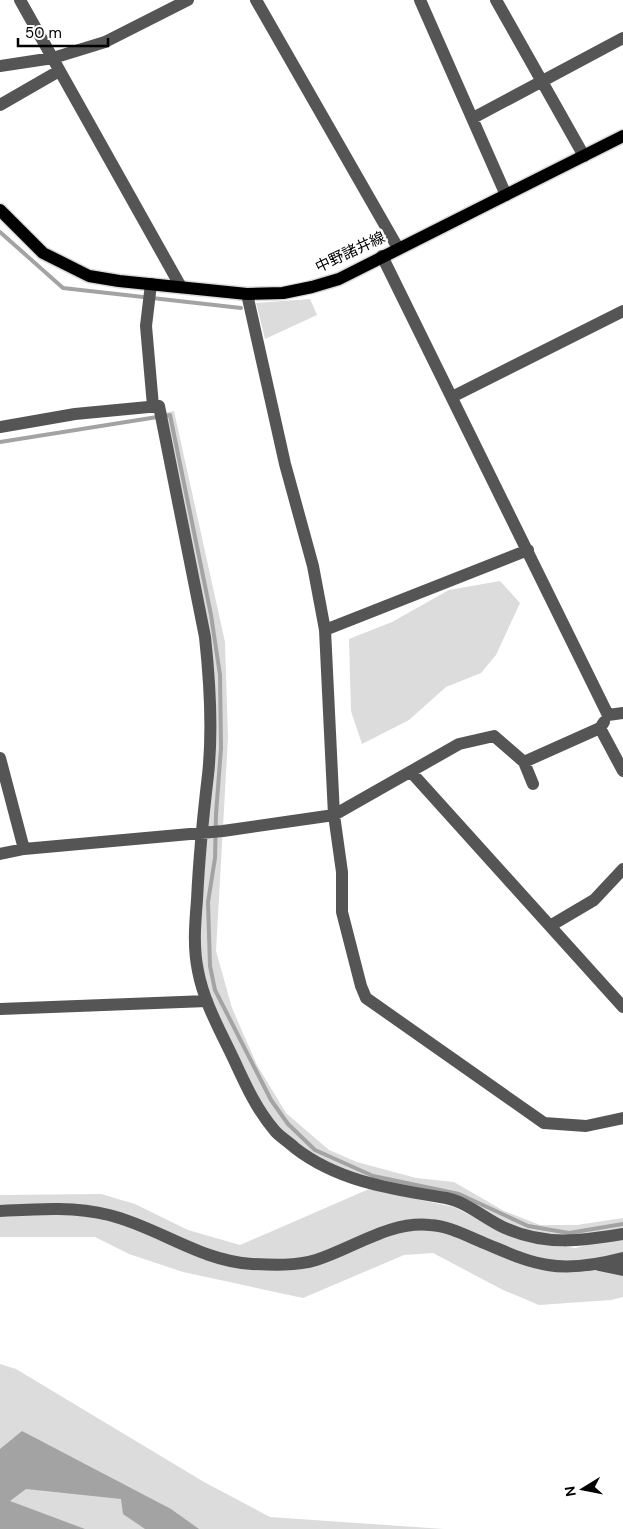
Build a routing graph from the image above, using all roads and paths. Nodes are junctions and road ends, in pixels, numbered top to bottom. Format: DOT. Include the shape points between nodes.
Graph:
graph roads {
  1 [pos="20,0"];
  2 [pos="188,0"];
  3 [pos="256,0"];
  4 [pos="420,0"];
  5 [pos="496,0"];
  6 [pos="623,38"];
  7 [pos="53,58"];
  8 [pos="0,66"];
  9 [pos="59,71"];
  10 [pos="542,83"];
  11 [pos="0,105"];
  12 [pos="473,118"];
  13 [pos="623,136"];
  14 [pos="584,156"];
  15 [pos="506,195"];
  16 [pos="0,210"];
  17 [pos="398,248"];
  18 [pos="382,256"];
  19 [pos="151,284"];
  20 [pos="180,287"];
  21 [pos="247,294"];
  22 [pos="623,311"];
  23 [pos="452,397"];
  24 [pos="153,406"];
  25 [pos="1,424"];
  26 [pos="528,550"];
  27 [pos="325,630"];
  28 [pos="623,713"];
  29 [pos="608,715"];
  30 [pos="600,728"];
  31 [pos="0,758"];
  32 [pos="524,762"];
  33 [pos="623,771"];
  34 [pos="411,772"];
  35 [pos="534,784"];
  36 [pos="334,815"];
  37 [pos="202,833"];
  38 [pos="24,849"];
  39 [pos="0,854"];
  40 [pos="623,869"];
  41 [pos="550,926"];
  42 [pos="207,1001"];
  43 [pos="623,1007"];
  44 [pos="0,1009"];
  45 [pos="623,1118"];
  46 [pos="0,1211"];
  47 [pos="623,1234"];
  48 [pos="623,1258"];
  49 [pos="595,1263"];
  50 [pos="623,1270"];
  1 -- 7 [label="street"];
  2 -- 7 [label="street" via="105,42"];
  3 -- 17 [label="street"];
  4 -- 12 [label="street"];
  5 -- 10 [label="street"];
  6 -- 10 [label="street"];
  7 -- 8 [label="street"];
  7 -- 9 [label="street"];
  9 -- 11 [label="street"];
  9 -- 20 [label="street"];
  10 -- 12 [label="street"];
  10 -- 14 [label="street"];
  12 -- 15 [label="street"];
  13 -- 14 [label="main road, 中野諸井線"];
  14 -- 15 [label="main road, 中野諸井線"];
  15 -- 17 [label="main road, 中野諸井線"];
  16 -- 19 [label="main road, 中野諸井線" via="43,253 68,267 90,276"];
  17 -- 18 [label="main road, 中野諸井線"];
  18 -- 21 [label="main road, 中野諸井線" via="339,278 312,287 283,293"];
  18 -- 23 [label="street"];
  19 -- 20 [label="main road, 中野諸井線"];
  19 -- 24 [label="street" via="146,326"];
  20 -- 21 [label="main road, 中野諸井線"];
  21 -- 27 [label="street" via="285,464 313,566"];
  22 -- 23 [label="street"];
  23 -- 26 [label="street"];
  24 -- 25 [label="street"];
  24 -- 37 [label="street" via="158,406 163,426 205,637 209,673 209,763"];
  26 -- 27 [label="street"];
  26 -- 29 [label="street"];
  27 -- 36 [label="street"];
  28 -- 29 [label="street"];
  29 -- 30 [label="street"];
  30 -- 32 [label="street"];
  30 -- 33 [label="street"];
  31 -- 38 [label="street"];
  32 -- 34 [label="street" via="494,736 458,744"];
  32 -- 35 [label="street"];
  34 -- 36 [label="street"];
  34 -- 41 [label="street"];
  36 -- 37 [label="street"];
  36 -- 45 [label="street" via="342,870 342,912 366,998 544,1123 586,1126"];
  37 -- 38 [label="street"];
  37 -- 42 [label="street" via="195,944 198,972"];
  38 -- 39 [label="street"];
  40 -- 41 [label="street" via="594,900"];
  41 -- 43 [label="street"];
  42 -- 44 [label="street"];
  42 -- 47 [label="street" via="253,1100 276,1132 309,1159 346,1177 452,1199 505,1228 550,1241 580,1241"];
  46 -- 49 [label="street" via="77,1209 110,1215 182,1246 249,1264 283,1265 314,1261 411,1224 449,1228 522,1258 548,1265"];
  48 -- 49 [label="street"];
  49 -- 50 [label="street"];
}
